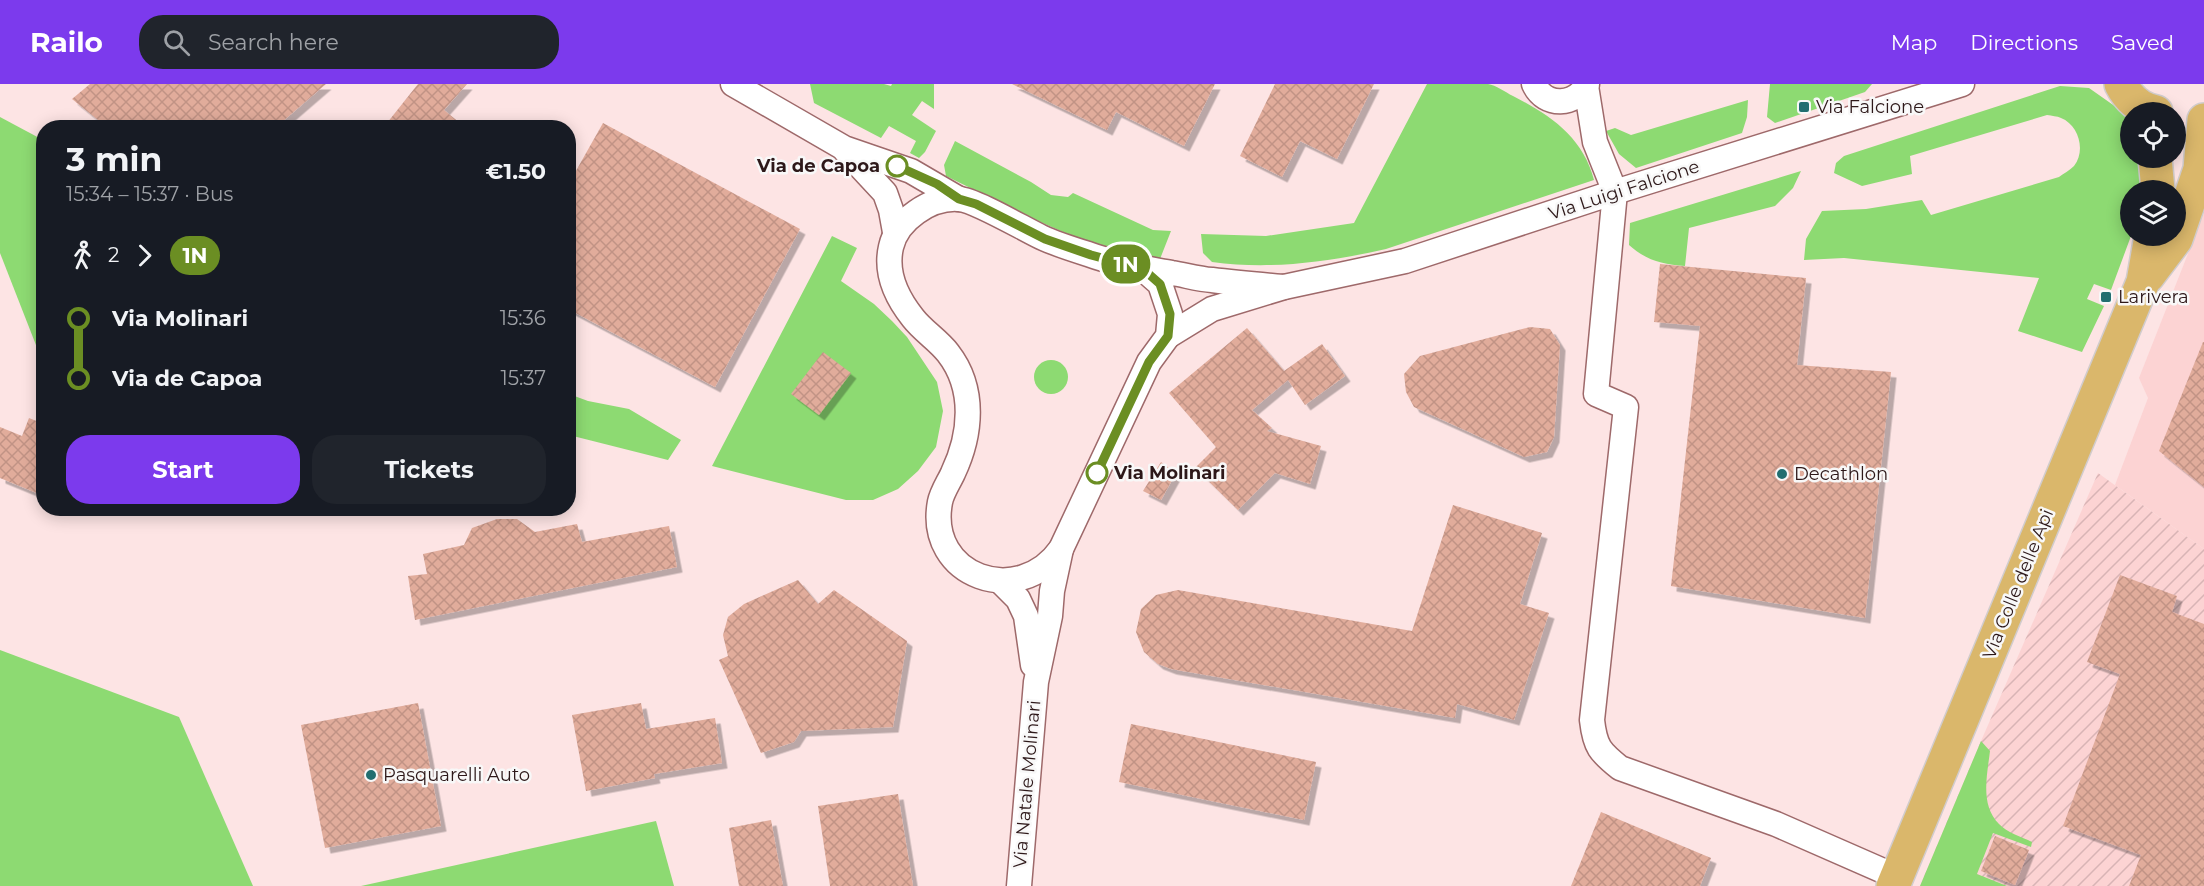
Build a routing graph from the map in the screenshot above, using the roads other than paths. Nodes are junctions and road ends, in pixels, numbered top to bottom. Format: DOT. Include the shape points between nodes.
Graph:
graph roads {
  1 [pos="734,84"];
  2 [pos="1962,84"];
  3 [pos="1586,85"];
  4 [pos="1537,89"];
  5 [pos="2204,100"];
  6 [pos="2186,111"];
  7 [pos="2204,120"];
  8 [pos="1595,142"];
  9 [pos="844,148"];
  10 [pos="1615,192"];
  11 [pos="959,199"];
  12 [pos="895,232"];
  13 [pos="2149,246"];
  14 [pos="1143,269"];
  15 [pos="2143,282"];
  16 [pos="1284,287"];
  17 [pos="1168,336"];
  18 [pos="1060,549"];
  19 [pos="1000,581"];
  20 [pos="1035,682"];
  21 [pos="1895,882"];
  22 [pos="1019,886"];
  1 -- 9 [label="street"];
  2 -- 10 [label="street, Via Luigi Falcione"];
  3 -- 4 [label="street" via="1572,100 1562,102"];
  3 -- 8 [label="street"];
  4 -- 8 [label="street"];
  5 -- 6 [label="main road"];
  7 -- 15 [label="main road, Via Colle delle Api" via="2200,169 2176,239"];
  8 -- 10 [label="street"];
  9 -- 11 [label="street, Via Luigi Falcione" via="911,171"];
  9 -- 12 [label="street" via="885,193"];
  10 -- 16 [label="street, Via Luigi Falcione" via="1405,261"];
  10 -- 21 [label="street" via="1596,394 1626,407 1592,720 1594,740 1620,768 1776,824"];
  11 -- 12 [label="street" via="936,202 904,220"];
  11 -- 14 [label="street, Via Luigi Falcione" via="1045,239"];
  12 -- 19 [label="street" via="888,259 897,294 913,318 948,352 967,399 965,444 940,501 940,535 962,569"];
  13 -- 15 [label="main road, Via Colle delle Api"];
  14 -- 16 [label="street, Via Luigi Falcione"];
  14 -- 17 [label="street" via="1160,284 1168,302"];
  15 -- 21 [label="main road, Via Colle delle Api"];
  16 -- 17 [label="street, Via Luigi Falcione" via="1212,309"];
  17 -- 18 [label="street" via="1149,362"];
  18 -- 19 [label="street" via="1038,571"];
  18 -- 20 [label="street, Via Natale Molinari"];
  19 -- 20 [label="street, Via Natale Molinari" via="1018,599 1026,616"];
  20 -- 22 [label="street, Via Natale Molinari"];
}
